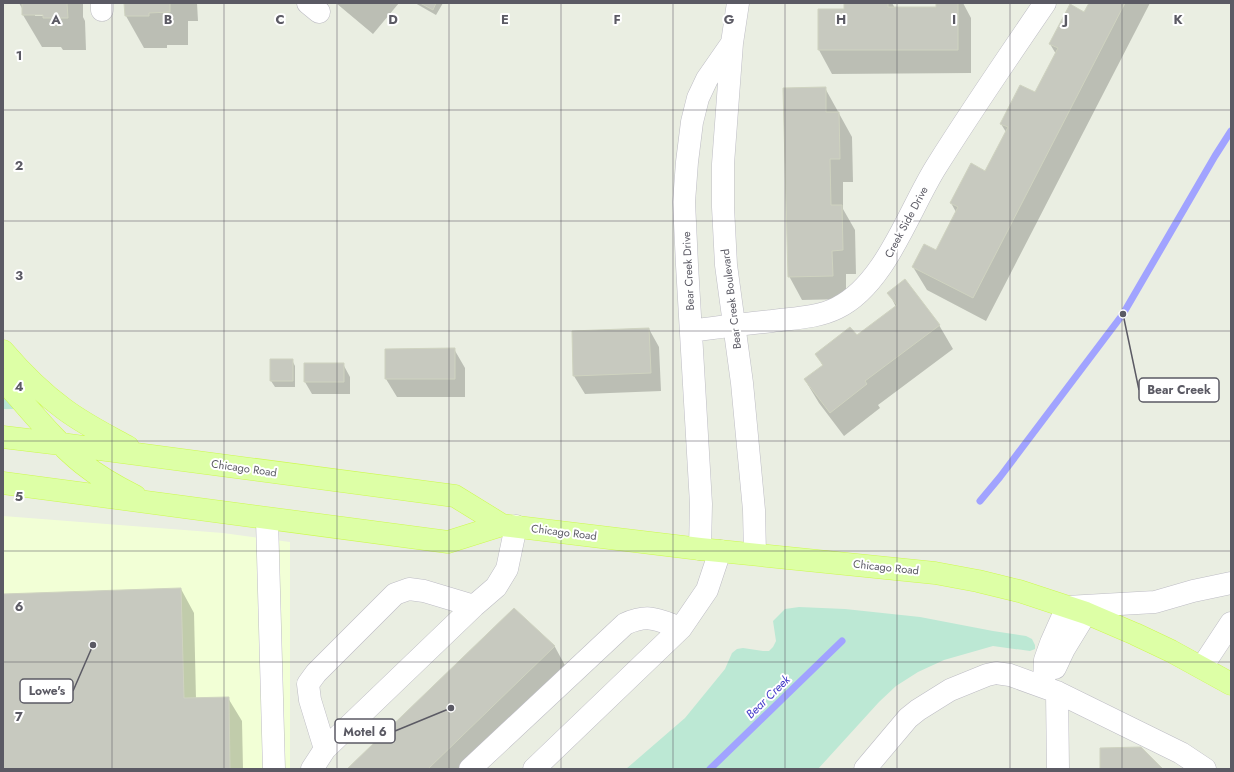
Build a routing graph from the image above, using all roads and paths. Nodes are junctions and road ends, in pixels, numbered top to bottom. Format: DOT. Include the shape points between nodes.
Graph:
graph roads {
  1 [pos="728,3"];
  2 [pos="738,3"];
  3 [pos="1045,3"];
  4 [pos="732,43"];
  5 [pos="734,326"];
  6 [pos="691,331"];
  7 [pos="3,351"];
  8 [pos="3,380"];
  9 [pos="3,437"];
  10 [pos="62,444"];
  11 [pos="139,454"];
  12 [pos="3,483"];
  13 [pos="146,502"];
  14 [pos="267,519"];
  15 [pos="509,526"];
  16 [pos="710,550"];
  17 [pos="755,554"];
  18 [pos="1231,583"];
  19 [pos="474,606"];
  20 [pos="1076,610"];
  21 [pos="1231,623"];
  22 [pos="681,628"];
  23 [pos="1202,667"];
  24 [pos="1231,684"];
  25 [pos="1051,689"];
  26 [pos="325,749"];
  27 [pos="274,769"];
  28 [pos="312,769"];
  29 [pos="470,769"];
  30 [pos="534,769"];
  31 [pos="865,769"];
  32 [pos="1058,769"];
  33 [pos="1204,769"];
  1 -- 2 [label="street"];
  2 -- 4 [label="street, Bear Creek Drive"];
  3 -- 5 [label="street, Creek Side Drive" via="932,173 886,260 869,284 837,308 814,316"];
  4 -- 5 [label="street, Bear Creek Boulevard" via="723,164 723,207 726,265"];
  4 -- 6 [label="street, Bear Creek Drive" via="707,80 698,98 692,122 684,202"];
  5 -- 6 [label="street, Creek Side Drive"];
  5 -- 17 [label="street, Bear Creek Boulevard" via="754,510"];
  6 -- 16 [label="street, Bear Creek Drive" via="701,504"];
  7 -- 11 [label="main road" via="63,409"];
  8 -- 10 [label="main road"];
  9 -- 10 [label="main road, Chicago Road"];
  10 -- 11 [label="main road, Chicago Road"];
  10 -- 13 [label="main road" via="83,464 111,484"];
  11 -- 15 [label="main road, Chicago Road" via="455,496"];
  12 -- 13 [label="main road, Chicago Road"];
  13 -- 14 [label="main road, Chicago Road"];
  14 -- 15 [label="main road, Chicago Road" via="448,542"];
  14 -- 27 [label="street"];
  15 -- 16 [label="main road, Chicago Road"];
  15 -- 19 [label="street" via="507,569 496,587"];
  16 -- 17 [label="main road, Chicago Road"];
  16 -- 22 [label="street, Bear Creek Drive" via="707,590"];
  17 -- 20 [label="main road, Chicago Road" via="935,573 1019,591"];
  18 -- 20 [label="street" via="1155,602"];
  19 -- 26 [label="street"];
  19 -- 26 [label="street" via="424,591 409,589 395,594 308,684 310,700"];
  20 -- 23 [label="main road, Chicago Road" via="1136,634"];
  20 -- 25 [label="street" via="1051,644 1045,660"];
  21 -- 23 [label="street"];
  22 -- 29 [label="street" via="651,617 637,618 625,624"];
  22 -- 30 [label="street, Bear Creek Drive"];
  23 -- 24 [label="main road, Chicago Road"];
  25 -- 31 [label="street" via="1010,674 987,674 950,690 918,710 908,718"];
  25 -- 32 [label="street"];
  25 -- 33 [label="street" via="1182,753"];
  26 -- 28 [label="street"];
}
